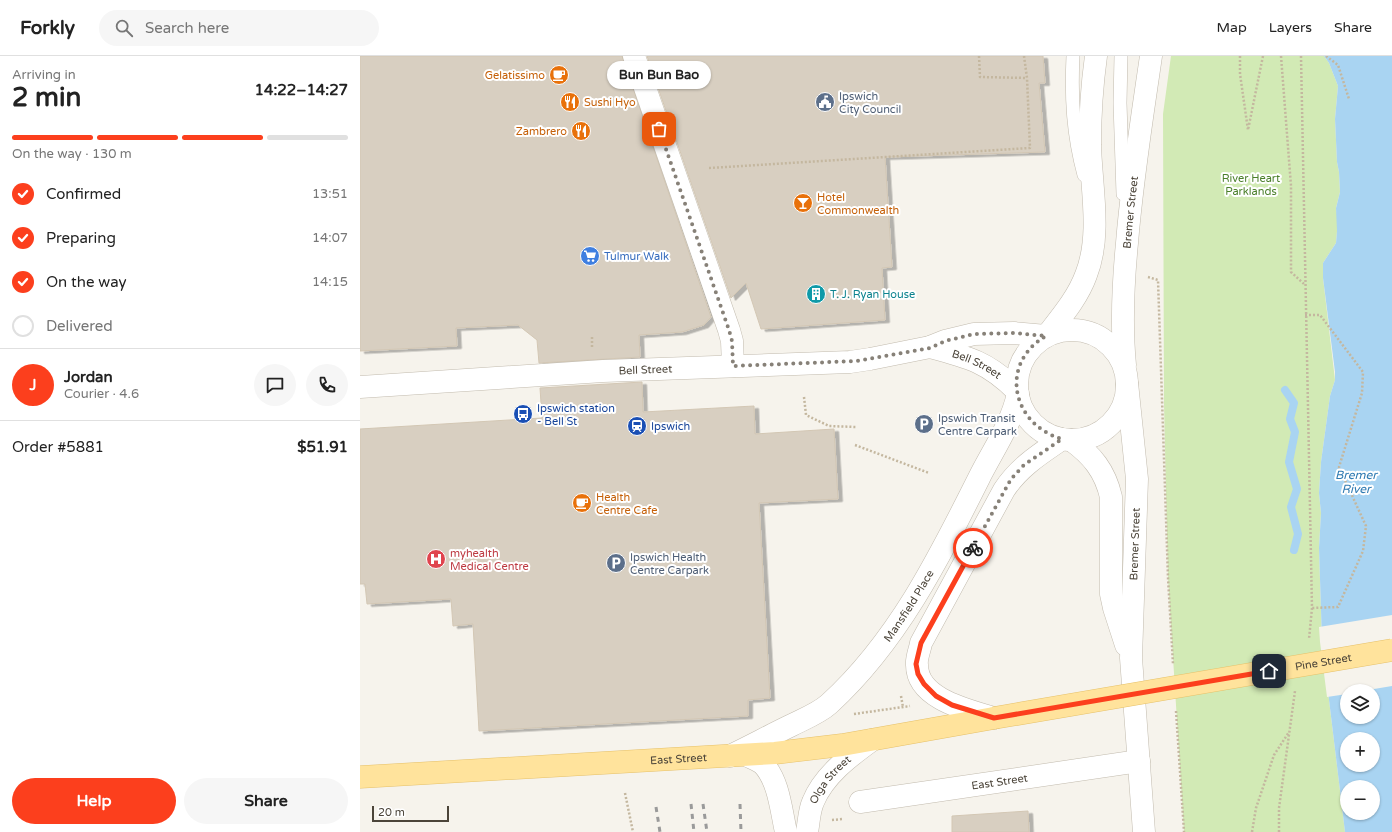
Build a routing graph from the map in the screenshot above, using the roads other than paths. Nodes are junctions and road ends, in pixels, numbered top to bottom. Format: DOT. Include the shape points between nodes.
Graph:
graph roads {
  1 [pos="634,56"];
  2 [pos="1073,56"];
  3 [pos="1096,56"];
  4 [pos="1121,56"];
  5 [pos="1151,56"];
  6 [pos="1094,213"];
  7 [pos="1125,259"];
  8 [pos="1047,335"];
  9 [pos="930,348"];
  10 [pos="733,366"];
  11 [pos="1126,377"];
  12 [pos="360,388"];
  13 [pos="1017,392"];
  14 [pos="1066,440"];
  15 [pos="1392,650"];
  16 [pos="1130,658"];
  17 [pos="994,718"];
  18 [pos="872,740"];
  19 [pos="738,755"];
  20 [pos="1139,761"];
  21 [pos="360,777"];
  22 [pos="860,802"];
  23 [pos="786,832"];
  24 [pos="806,832"];
  25 [pos="1144,832"];
  1 -- 10 [label="street" via="729,330"];
  2 -- 6 [label="lane" via="1074,130"];
  3 -- 6 [label="street" via="1090,144"];
  4 -- 7 [label="lane"];
  5 -- 7 [label="street, Bremer Street" via="1136,154"];
  6 -- 8 [label="street" via="1094,244 1086,276 1075,298"];
  7 -- 11 [label="street, Bremer Street" via="1122,338"];
  8 -- 9 [label="street, Bell Street" via="974,334 945,341"];
  8 -- 11 [label="street" via="1069,329 1090,332 1116,351 1122,360"];
  8 -- 13 [label="street" via="1033,345 1023,359 1018,374"];
  9 -- 10 [label="street, Bell Street" via="857,361"];
  9 -- 13 [label="street, Bell Street" via="983,364 1003,377"];
  10 -- 12 [label="street, Bell Street" via="603,371"];
  11 -- 14 [label="street" via="1127,392 1122,409 1111,424 1088,438"];
  11 -- 16 [label="street, Bremer Street" via="1137,484"];
  13 -- 14 [label="street" via="1024,412 1036,427"];
  13 -- 19 [label="street, Mansfield Place" via="1008,425 943,549 911,606 885,643 828,705"];
  14 -- 16 [label="street, Bremer Street" via="1093,458 1109,488 1111,594"];
  14 -- 17 [label="street" via="1024,465 1011,479 921,643 916,664 924,684 936,696 952,705"];
  15 -- 17 [label="main road, Pine Street, bridge"];
  16 -- 20 [label="street, Bremer Street"];
  17 -- 18 [label="main road, East Street"];
  18 -- 19 [label="main road, East Street" via="806,750"];
  18 -- 24 [label="street, Olga Street" via="845,760 824,782 813,802"];
  19 -- 21 [label="main road, East Street"];
  19 -- 23 [label="street" via="762,764 772,776"];
  20 -- 22 [label="street, East Street"];
  20 -- 25 [label="street, Bremer Street"];
}
